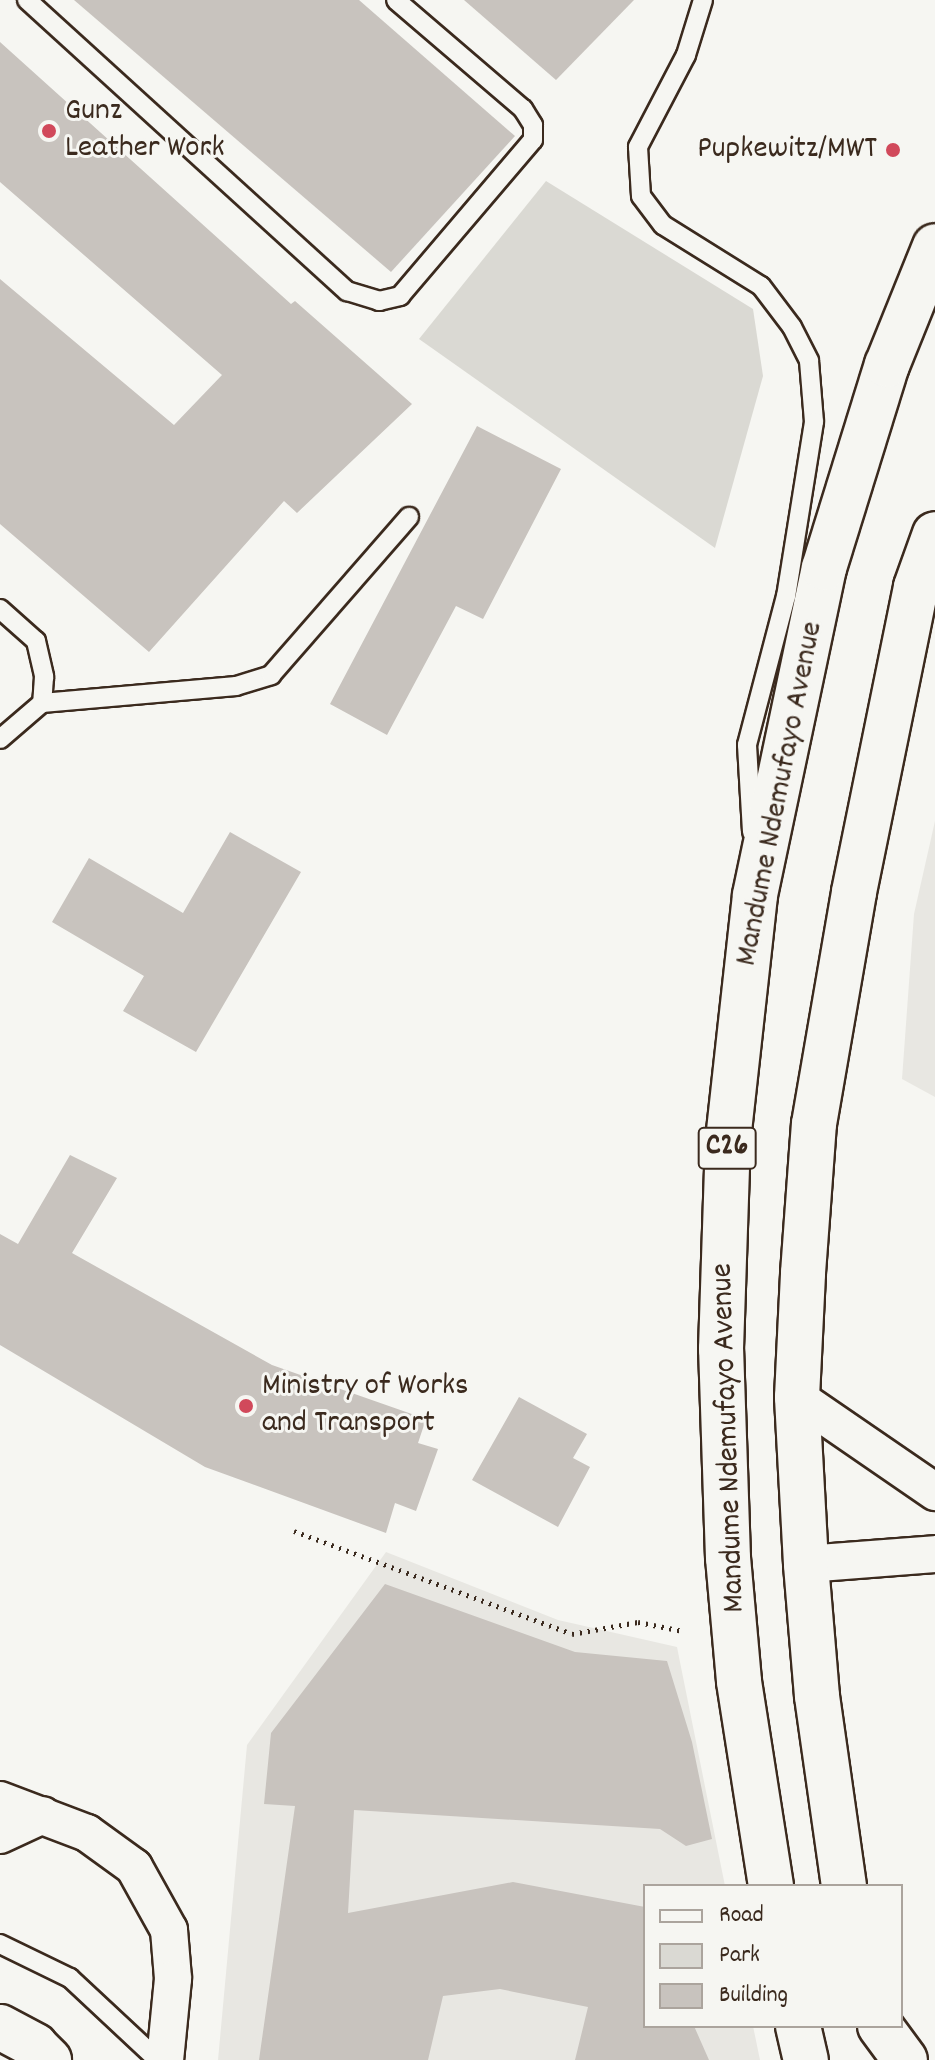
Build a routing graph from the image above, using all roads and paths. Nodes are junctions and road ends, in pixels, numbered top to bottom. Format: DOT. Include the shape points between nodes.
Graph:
graph roads {
  1 [pos="27,0"];
  2 [pos="396,0"];
  3 [pos="703,0"];
  4 [pos="935,246"];
  5 [pos="409,517"];
  6 [pos="935,534"];
  7 [pos="0,609"];
  8 [pos="42,703"];
  9 [pos="0,739"];
  10 [pos="755,895"];
  11 [pos="797,1397"];
  12 [pos="935,1492"];
  13 [pos="294,1531"];
  14 [pos="935,1554"];
  15 [pos="806,1564"];
  16 [pos="683,1631"];
  17 [pos="0,1800"];
  18 [pos="43,1815"];
  19 [pos="0,1835"];
  20 [pos="771,1884"];
  21 [pos="844,1884"];
  22 [pos="0,1944"];
  23 [pos="0,2027"];
  24 [pos="798,2028"];
  25 [pos="879,2028"];
  26 [pos="880,2028"];
  27 [pos="49,2060"];
  28 [pos="158,2060"];
  29 [pos="165,2060"];
  30 [pos="806,2060"];
  31 [pos="889,2060"];
  32 [pos="905,2060"];
  1 -- 2 [label="lane" via="347,291 379,301 400,296 533,140 523,109"];
  3 -- 10 [label="lane" via="686,55 638,147 641,196 663,225 761,286 809,361 814,422 786,596 747,745"];
  4 -- 10 [label="main road, Mandume Ndemufayo Avenue / C26" via="887,365 824,568"];
  5 -- 8 [label="lane" via="271,675 236,686"];
  6 -- 11 [label="main road" via="916,587 814,1124"];
  7 -- 8 [label="lane" via="36,641 44,677"];
  8 -- 9 [label="lane"];
  10 -- 20 [label="main road, Mandume Ndemufayo Avenue / C26" via="728,1140 721,1349 728,1558 739,1681"];
  11 -- 12 [label="street"];
  11 -- 15 [label="main road"];
  13 -- 16 [label="path" via="572,1634 638,1622"];
  14 -- 15 [label="street"];
  15 -- 21 [label="main road" via="817,1696"];
  17 -- 18 [label="street"];
  18 -- 19 [label="street"];
  18 -- 29 [label="street" via="87,1833 134,1867 169,1930 173,1979"];
  22 -- 28 [label="lane" via="70,1978"];
  23 -- 27 [label="main road"];
  24 -- 30 [label="main road"];
  25 -- 31 [label="main road"];
  26 -- 32 [label="main road"];
}
